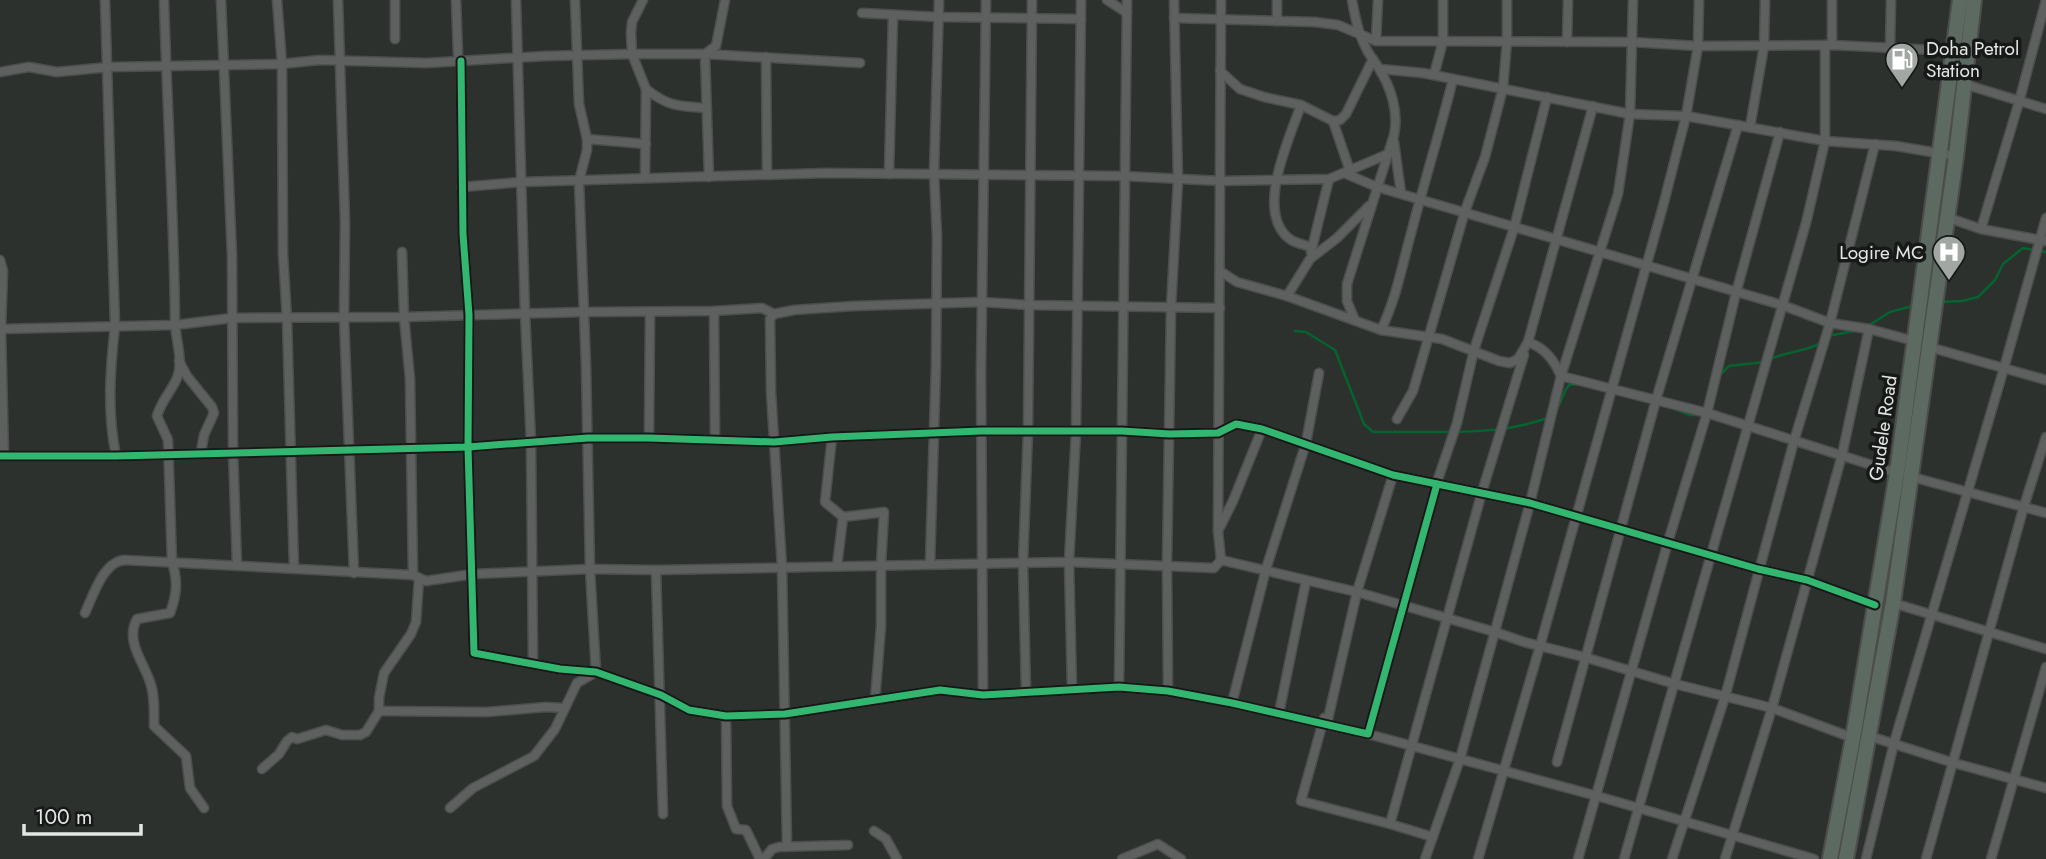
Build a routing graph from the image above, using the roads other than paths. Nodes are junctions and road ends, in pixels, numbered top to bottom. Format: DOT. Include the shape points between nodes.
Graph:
graph roads {
  1 [pos="105,0"];
  2 [pos="164,0"];
  3 [pos="220,0"];
  4 [pos="277,0"];
  5 [pos="338,0"];
  6 [pos="395,0"];
  7 [pos="456,0"];
  8 [pos="516,0"];
  9 [pos="575,0"];
  10 [pos="643,0"];
  11 [pos="725,0"];
  12 [pos="939,0"];
  13 [pos="986,0"];
  14 [pos="1032,0"];
  15 [pos="1081,0"];
  16 [pos="1107,0"];
  17 [pos="1127,0"];
  18 [pos="1174,0"];
  19 [pos="1221,0"];
  20 [pos="1276,0"];
  21 [pos="1352,0"];
  22 [pos="1378,0"];
  23 [pos="1443,0"];
  24 [pos="1507,0"];
  25 [pos="1568,0"];
  26 [pos="1633,0"];
  27 [pos="1699,0"];
  28 [pos="1765,0"];
  29 [pos="1832,0"];
  30 [pos="1891,0"];
  31 [pos="1960,0"];
  32 [pos="1974,0"];
  33 [pos="2046,0"];
  34 [pos="862,13"];
  35 [pos="1127,13"];
  36 [pos="893,15"];
  37 [pos="939,17"];
  38 [pos="1174,18"];
  39 [pos="1032,19"];
  40 [pos="1081,19"];
  41 [pos="1221,20"];
  42 [pos="1277,21"];
  43 [pos="1359,33"];
  44 [pos="395,39"];
  45 [pos="1376,41"];
  46 [pos="1443,41"];
  47 [pos="1507,41"];
  48 [pos="1567,42"];
  49 [pos="1632,42"];
  50 [pos="1828,45"];
  51 [pos="1698,46"];
  52 [pos="1764,46"];
  53 [pos="1890,48"];
  54 [pos="1954,51"];
  55 [pos="632,54"];
  56 [pos="705,54"];
  57 [pos="575,55"];
  58 [pos="518,57"];
  59 [pos="766,57"];
  60 [pos="459,58"];
  61 [pos="1373,59"];
  62 [pos="860,63"];
  63 [pos="282,64"];
  64 [pos="109,67"];
  65 [pos="1380,69"];
  66 [pos="1220,71"];
  67 [pos="0,72"];
  68 [pos="1434,75"];
  69 [pos="1453,79"];
  70 [pos="1964,84"];
  71 [pos="1503,88"];
  72 [pos="646,89"];
  73 [pos="1547,97"];
  74 [pos="2019,102"];
  75 [pos="1301,105"];
  76 [pos="1593,106"];
  77 [pos="706,108"];
  78 [pos="2046,110"];
  79 [pos="1630,114"];
  80 [pos="1686,116"];
  81 [pos="1333,121"];
  82 [pos="1738,125"];
  83 [pos="1750,127"];
  84 [pos="1780,132"];
  85 [pos="1394,135"];
  86 [pos="587,139"];
  87 [pos="1825,141"];
  88 [pos="646,144"];
  89 [pos="1875,144"];
  90 [pos="1388,154"];
  91 [pos="1940,154"];
  92 [pos="1956,156"];
  93 [pos="1347,172"];
  94 [pos="934,173"];
  95 [pos="984,173"];
  96 [pos="767,174"];
  97 [pos="889,174"];
  98 [pos="1029,175"];
  99 [pos="1080,176"];
  100 [pos="1124,176"];
  101 [pos="709,177"];
  102 [pos="645,178"];
  103 [pos="1329,179"];
  104 [pos="1178,180"];
  105 [pos="1276,180"];
  106 [pos="579,181"];
  107 [pos="1221,181"];
  108 [pos="522,183"];
  109 [pos="462,187"];
  110 [pos="1377,187"];
  111 [pos="1401,193"];
  112 [pos="1420,200"];
  113 [pos="1371,204"];
  114 [pos="1465,211"];
  115 [pos="1946,217"];
  116 [pos="2046,218"];
  117 [pos="1514,228"];
  118 [pos="1981,229"];
  119 [pos="1555,240"];
  120 [pos="2043,240"];
  121 [pos="1311,247"];
  122 [pos="1602,251"];
  123 [pos="402,252"];
  124 [pos="1310,259"];
  125 [pos="0,260"];
  126 [pos="1647,266"];
  127 [pos="1220,271"];
  128 [pos="1692,280"];
  129 [pos="1736,293"];
  130 [pos="1287,296"];
  131 [pos="982,302"];
  132 [pos="937,304"];
  133 [pos="1783,305"];
  134 [pos="1028,306"];
  135 [pos="1077,306"];
  136 [pos="1124,306"];
  137 [pos="1220,308"];
  138 [pos="1171,309"];
  139 [pos="583,312"];
  140 [pos="650,312"];
  141 [pos="714,312"];
  142 [pos="525,313"];
  143 [pos="774,314"];
  144 [pos="469,315"];
  145 [pos="404,317"];
  146 [pos="232,318"];
  147 [pos="344,318"];
  148 [pos="1354,318"];
  149 [pos="287,319"];
  150 [pos="1830,323"];
  151 [pos="175,324"];
  152 [pos="115,326"];
  153 [pos="0,329"];
  154 [pos="1869,329"];
  155 [pos="1381,330"];
  156 [pos="1429,336"];
  157 [pos="1914,341"];
  158 [pos="1528,342"];
  159 [pos="1929,347"];
  160 [pos="1474,351"];
  161 [pos="1524,352"];
  162 [pos="179,361"];
  163 [pos="2004,368"];
  164 [pos="1319,373"];
  165 [pos="1561,376"];
  166 [pos="2046,380"];
  167 [pos="1611,388"];
  168 [pos="1657,400"];
  169 [pos="1707,412"];
  170 [pos="1397,419"];
  171 [pos="1749,426"];
  172 [pos="1262,429"];
  173 [pos="981,431"];
  174 [pos="1122,431"];
  175 [pos="935,432"];
  176 [pos="1028,432"];
  177 [pos="1076,432"];
  178 [pos="1218,433"];
  179 [pos="1169,434"];
  180 [pos="832,437"];
  181 [pos="2046,437"];
  182 [pos="588,438"];
  183 [pos="649,438"];
  184 [pos="715,439"];
  185 [pos="1794,441"];
  186 [pos="531,442"];
  187 [pos="774,442"];
  188 [pos="1306,443"];
  189 [pos="468,447"];
  190 [pos="412,448"];
  191 [pos="350,449"];
  192 [pos="290,450"];
  193 [pos="233,451"];
  194 [pos="201,452"];
  195 [pos="168,453"];
  196 [pos="1842,455"];
  197 [pos="2,456"];
  198 [pos="116,456"];
  199 [pos="1897,472"];
  200 [pos="1393,475"];
  201 [pos="1912,477"];
  202 [pos="1437,483"];
  203 [pos="1482,492"];
  204 [pos="1967,493"];
  205 [pos="1530,503"];
  206 [pos="2024,506"];
  207 [pos="2046,513"];
  208 [pos="1576,516"];
  209 [pos="843,517"];
  210 [pos="1622,529"];
  211 [pos="1218,531"];
  212 [pos="1668,542"];
  213 [pos="1711,555"];
  214 [pos="1221,560"];
  215 [pos="172,562"];
  216 [pos="1069,562"];
  217 [pos="1023,563"];
  218 [pos="930,564"];
  219 [pos="1122,564"];
  220 [pos="1167,564"];
  221 [pos="237,565"];
  222 [pos="881,565"];
  223 [pos="982,565"];
  224 [pos="837,566"];
  225 [pos="782,567"];
  226 [pos="294,569"];
  227 [pos="590,569"];
  228 [pos="1266,569"];
  229 [pos="1758,569"];
  230 [pos="656,570"];
  231 [pos="533,572"];
  232 [pos="354,573"];
  233 [pos="473,574"];
  234 [pos="416,577"];
  235 [pos="1807,580"];
  236 [pos="1306,581"];
  237 [pos="1357,592"];
  238 [pos="1893,603"];
  239 [pos="1402,605"];
  240 [pos="1875,605"];
  241 [pos="85,613"];
  242 [pos="1931,616"];
  243 [pos="1448,619"];
  244 [pos="1495,632"];
  245 [pos="1989,632"];
  246 [pos="1541,646"];
  247 [pos="2046,649"];
  248 [pos="1584,657"];
  249 [pos="533,663"];
  250 [pos="2046,667"];
  251 [pos="1632,669"];
  252 [pos="596,672"];
  253 [pos="1675,684"];
  254 [pos="1119,687"];
  255 [pos="1072,688"];
  256 [pos="1026,691"];
  257 [pos="1168,691"];
  258 [pos="661,695"];
  259 [pos="983,695"];
  260 [pos="1725,697"];
  261 [pos="874,700"];
  262 [pos="1232,703"];
  263 [pos="564,708"];
  264 [pos="1772,708"];
  265 [pos="379,711"];
  266 [pos="1279,713"];
  267 [pos="785,714"];
  268 [pos="726,716"];
  269 [pos="1326,719"];
  270 [pos="1368,734"];
  271 [pos="1869,736"];
  272 [pos="1853,738"];
  273 [pos="1894,743"];
  274 [pos="1412,746"];
  275 [pos="1460,759"];
  276 [pos="1557,762"];
  277 [pos="1954,763"];
  278 [pos="262,769"];
  279 [pos="1503,770"];
  280 [pos="2014,779"];
  281 [pos="2046,788"];
  282 [pos="1597,796"];
  283 [pos="204,808"];
  284 [pos="450,808"];
  285 [pos="1638,810"];
  286 [pos="663,814"];
  287 [pos="1683,821"];
  288 [pos="1390,824"];
  289 [pos="874,831"];
  290 [pos="1731,834"];
  291 [pos="1433,837"];
  292 [pos="848,845"];
  293 [pos="787,846"];
  294 [pos="1788,855"];
  295 [pos="762,859"];
  296 [pos="897,859"];
  297 [pos="1122,859"];
  298 [pos="1181,859"];
  299 [pos="1425,859"];
  300 [pos="1478,859"];
  301 [pos="1578,859"];
  302 [pos="1624,859"];
  303 [pos="1672,859"];
  304 [pos="1724,859"];
  305 [pos="1814,859"];
  306 [pos="1830,859"];
  307 [pos="1846,859"];
  308 [pos="1866,859"];
  309 [pos="1926,859"];
  310 [pos="1991,859"];
  1 -- 64 [label="street"];
  2 -- 151 [label="street"];
  3 -- 146 [label="street"];
  4 -- 63 [label="street"];
  5 -- 147 [label="street"];
  6 -- 44 [label="street"];
  7 -- 60 [label="street"];
  8 -- 58 [label="street"];
  9 -- 57 [label="street"];
  10 -- 55 [label="street" via="632,22"];
  11 -- 56 [label="street" via="716,46"];
  12 -- 37 [label="street"];
  13 -- 95 [label="street"];
  14 -- 39 [label="street"];
  15 -- 40 [label="street"];
  16 -- 35 [label="street"];
  17 -- 35 [label="street"];
  18 -- 38 [label="street"];
  19 -- 41 [label="street"];
  20 -- 42 [label="street"];
  21 -- 43 [label="street"];
  22 -- 45 [label="street"];
  23 -- 46 [label="street"];
  24 -- 47 [label="street"];
  25 -- 48 [label="street"];
  26 -- 49 [label="street"];
  27 -- 51 [label="street"];
  28 -- 52 [label="street"];
  29 -- 50 [label="street"];
  30 -- 53 [label="street"];
  31 -- 54 [label="highway, Gudele Road"];
  32 -- 70 [label="highway, Gudele Road"];
  33 -- 74 [label="street"];
  34 -- 36 [label="street"];
  35 -- 100 [label="street"];
  36 -- 37 [label="street"];
  36 -- 97 [label="street"];
  37 -- 39 [label="street"];
  37 -- 94 [label="street"];
  38 -- 41 [label="street"];
  38 -- 104 [label="street"];
  39 -- 40 [label="street"];
  39 -- 98 [label="street"];
  40 -- 99 [label="street"];
  41 -- 42 [label="street"];
  41 -- 66 [label="street"];
  42 -- 43 [label="street" via="1338,25"];
  43 -- 45 [label="street"];
  43 -- 61 [label="street"];
  45 -- 46 [label="street"];
  46 -- 47 [label="street"];
  46 -- 68 [label="street"];
  47 -- 48 [label="street"];
  47 -- 71 [label="street"];
  48 -- 49 [label="street"];
  49 -- 51 [label="street"];
  49 -- 79 [label="street"];
  50 -- 52 [label="street"];
  50 -- 53 [label="street"];
  50 -- 87 [label="street"];
  51 -- 52 [label="street"];
  51 -- 80 [label="street"];
  52 -- 83 [label="street"];
  53 -- 54 [label="street"];
  54 -- 91 [label="highway, Gudele Road"];
  55 -- 56 [label="street"];
  55 -- 57 [label="street"];
  55 -- 72 [label="street"];
  56 -- 59 [label="street"];
  56 -- 77 [label="street"];
  57 -- 58 [label="street"];
  57 -- 86 [label="street"];
  58 -- 60 [label="street"];
  58 -- 108 [label="street"];
  59 -- 62 [label="street"];
  59 -- 96 [label="street"];
  60 -- 63 [label="street" via="426,63 319,60"];
  60 -- 109 [label="street"];
  61 -- 65 [label="street"];
  61 -- 81 [label="street" via="1346,114"];
  63 -- 64 [label="street"];
  63 -- 149 [label="street"];
  64 -- 67 [label="street" via="57,72 29,67"];
  64 -- 152 [label="street"];
  65 -- 68 [label="street"];
  65 -- 85 [label="street" via="1395,107"];
  66 -- 75 [label="street" via="1240,89"];
  66 -- 107 [label="street"];
  68 -- 69 [label="street"];
  69 -- 71 [label="street"];
  69 -- 112 [label="street"];
  70 -- 74 [label="street"];
  70 -- 92 [label="highway, Gudele Road"];
  71 -- 73 [label="street"];
  71 -- 114 [label="street"];
  72 -- 77 [label="street" via="671,105"];
  72 -- 88 [label="street"];
  73 -- 76 [label="street"];
  73 -- 117 [label="street"];
  74 -- 78 [label="street"];
  74 -- 118 [label="street"];
  75 -- 81 [label="street"];
  75 -- 105 [label="street"];
  76 -- 79 [label="street"];
  76 -- 119 [label="street"];
  77 -- 101 [label="street"];
  79 -- 80 [label="street"];
  79 -- 122 [label="street" via="1618,194"];
  80 -- 82 [label="street"];
  80 -- 126 [label="street"];
  81 -- 93 [label="street"];
  82 -- 83 [label="street"];
  82 -- 128 [label="street"];
  83 -- 84 [label="street"];
  84 -- 87 [label="street"];
  84 -- 129 [label="street"];
  85 -- 90 [label="street"];
  85 -- 111 [label="street"];
  86 -- 88 [label="street"];
  86 -- 106 [label="street"];
  87 -- 89 [label="street"];
  87 -- 133 [label="street"];
  88 -- 102 [label="street"];
  89 -- 91 [label="street"];
  89 -- 150 [label="street"];
  90 -- 93 [label="street"];
  90 -- 110 [label="street"];
  91 -- 92 [label="street"];
  91 -- 157 [label="highway, Gudele Road"];
  92 -- 115 [label="highway, Gudele Road"];
  93 -- 103 [label="street"];
  93 -- 110 [label="street"];
  94 -- 95 [label="street"];
  94 -- 97 [label="street"];
  94 -- 132 [label="street"];
  95 -- 98 [label="street"];
  95 -- 131 [label="street"];
  96 -- 97 [label="street"];
  96 -- 101 [label="street"];
  98 -- 99 [label="street"];
  98 -- 134 [label="street"];
  99 -- 100 [label="street"];
  99 -- 135 [label="street"];
  100 -- 104 [label="street"];
  100 -- 136 [label="street"];
  101 -- 102 [label="street"];
  102 -- 106 [label="street"];
  103 -- 105 [label="street"];
  103 -- 121 [label="street"];
  104 -- 107 [label="street"];
  104 -- 138 [label="street"];
  105 -- 107 [label="street"];
  105 -- 121 [label="street" via="1276,218 1282,232"];
  106 -- 108 [label="street"];
  106 -- 139 [label="street"];
  107 -- 127 [label="street"];
  108 -- 109 [label="street"];
  108 -- 142 [label="street"];
  109 -- 144 [label="street"];
  110 -- 111 [label="street"];
  110 -- 113 [label="street"];
  111 -- 112 [label="street"];
  112 -- 114 [label="street"];
  112 -- 155 [label="street" via="1392,308"];
  113 -- 124 [label="street"];
  113 -- 148 [label="street" via="1347,284"];
  114 -- 117 [label="street"];
  114 -- 156 [label="street"];
  115 -- 118 [label="street"];
  115 -- 159 [label="highway, Gudele Road"];
  116 -- 120 [label="street"];
  117 -- 119 [label="street"];
  117 -- 160 [label="street"];
  118 -- 120 [label="street"];
  119 -- 122 [label="street"];
  119 -- 158 [label="street"];
  120 -- 163 [label="street"];
  121 -- 124 [label="street"];
  122 -- 126 [label="street"];
  122 -- 165 [label="street"];
  123 -- 145 [label="street"];
  124 -- 130 [label="street"];
  125 -- 153 [label="street"];
  126 -- 128 [label="street"];
  126 -- 167 [label="street"];
  127 -- 130 [label="street" via="1237,282"];
  127 -- 137 [label="street"];
  128 -- 129 [label="street"];
  128 -- 168 [label="street"];
  129 -- 133 [label="street"];
  129 -- 169 [label="street"];
  130 -- 148 [label="street"];
  131 -- 132 [label="street"];
  131 -- 134 [label="street"];
  131 -- 173 [label="street"];
  132 -- 143 [label="street"];
  132 -- 175 [label="street"];
  133 -- 150 [label="street"];
  133 -- 171 [label="street"];
  134 -- 135 [label="street"];
  134 -- 176 [label="street"];
  135 -- 136 [label="street"];
  135 -- 177 [label="street"];
  136 -- 138 [label="street"];
  136 -- 174 [label="street"];
  137 -- 138 [label="street"];
  137 -- 178 [label="street"];
  138 -- 179 [label="street"];
  139 -- 140 [label="street"];
  139 -- 142 [label="street"];
  139 -- 182 [label="street"];
  140 -- 141 [label="street"];
  140 -- 183 [label="street"];
  141 -- 143 [label="street" via="762,308"];
  141 -- 184 [label="street"];
  142 -- 144 [label="street"];
  142 -- 186 [label="street"];
  143 -- 187 [label="street" via="770,319"];
  144 -- 145 [label="street"];
  144 -- 189 [label="street"];
  145 -- 147 [label="street"];
  145 -- 190 [label="street"];
  146 -- 149 [label="street"];
  146 -- 151 [label="street"];
  146 -- 193 [label="street"];
  147 -- 149 [label="street"];
  147 -- 191 [label="street"];
  148 -- 155 [label="street"];
  149 -- 192 [label="street"];
  150 -- 154 [label="street"];
  150 -- 185 [label="street"];
  151 -- 152 [label="street"];
  151 -- 162 [label="street"];
  152 -- 153 [label="street"];
  152 -- 198 [label="street" via="109,391"];
  153 -- 197 [label="street"];
  154 -- 157 [label="street"];
  154 -- 196 [label="street"];
  155 -- 156 [label="street"];
  156 -- 160 [label="street"];
  156 -- 170 [label="street" via="1413,391"];
  157 -- 199 [label="highway, Gudele Road"];
  158 -- 161 [label="street"];
  158 -- 165 [label="street" via="1555,362"];
  159 -- 163 [label="street"];
  159 -- 201 [label="highway, Gudele Road"];
  160 -- 161 [label="street" via="1510,363"];
  160 -- 202 [label="street"];
  161 -- 203 [label="street"];
  162 -- 194 [label="street" via="214,413"];
  162 -- 195 [label="street" via="177,378 156,416 168,440"];
  163 -- 166 [label="street"];
  163 -- 204 [label="street"];
  164 -- 188 [label="street"];
  165 -- 167 [label="street"];
  165 -- 205 [label="street"];
  167 -- 168 [label="street"];
  167 -- 208 [label="street"];
  168 -- 169 [label="street"];
  168 -- 210 [label="street"];
  169 -- 171 [label="street"];
  169 -- 212 [label="street"];
  171 -- 185 [label="street"];
  171 -- 213 [label="street"];
  172 -- 178 [label="street" via="1236,424"];
  172 -- 188 [label="street"];
  172 -- 211 [label="street"];
  173 -- 175 [label="street"];
  173 -- 176 [label="street"];
  173 -- 223 [label="street"];
  174 -- 177 [label="street"];
  174 -- 179 [label="street"];
  174 -- 219 [label="street"];
  175 -- 180 [label="street"];
  175 -- 218 [label="street"];
  176 -- 177 [label="street"];
  176 -- 217 [label="street"];
  177 -- 216 [label="street"];
  178 -- 179 [label="street"];
  178 -- 211 [label="street"];
  179 -- 220 [label="street"];
  180 -- 187 [label="street"];
  180 -- 209 [label="street" via="825,502"];
  181 -- 206 [label="street"];
  182 -- 183 [label="street"];
  182 -- 186 [label="street"];
  182 -- 227 [label="street"];
  183 -- 184 [label="street"];
  184 -- 187 [label="street"];
  185 -- 196 [label="street"];
  185 -- 229 [label="street"];
  186 -- 189 [label="street"];
  186 -- 231 [label="street"];
  187 -- 225 [label="street"];
  188 -- 200 [label="street"];
  188 -- 228 [label="street"];
  189 -- 190 [label="street"];
  189 -- 233 [label="street"];
  190 -- 191 [label="street"];
  190 -- 234 [label="street"];
  191 -- 192 [label="street"];
  191 -- 232 [label="street"];
  192 -- 193 [label="street"];
  192 -- 226 [label="street"];
  193 -- 194 [label="street"];
  193 -- 221 [label="street"];
  194 -- 195 [label="street"];
  195 -- 198 [label="street"];
  195 -- 215 [label="street"];
  196 -- 199 [label="street"];
  196 -- 235 [label="street"];
  197 -- 198 [label="street"];
  199 -- 240 [label="highway, Gudele Road"];
  200 -- 202 [label="street"];
  200 -- 237 [label="street"];
  201 -- 204 [label="street"];
  201 -- 238 [label="highway, Gudele Road"];
  202 -- 203 [label="street"];
  202 -- 239 [label="street"];
  203 -- 205 [label="street"];
  203 -- 243 [label="street"];
  204 -- 206 [label="street"];
  204 -- 242 [label="street"];
  205 -- 208 [label="street"];
  205 -- 244 [label="street"];
  206 -- 207 [label="street"];
  206 -- 245 [label="street"];
  208 -- 210 [label="street"];
  208 -- 246 [label="street"];
  209 -- 222 [label="street" via="884,512"];
  209 -- 224 [label="street"];
  210 -- 212 [label="street"];
  210 -- 248 [label="street"];
  211 -- 214 [label="street"];
  212 -- 213 [label="street"];
  212 -- 251 [label="street"];
  213 -- 229 [label="street"];
  213 -- 253 [label="street"];
  214 -- 220 [label="street" via="1214,568"];
  214 -- 228 [label="street"];
  215 -- 221 [label="street"];
  215 -- 241 [label="street" via="118,561 98,584"];
  215 -- 283 [label="street" via="177,577 170,613 137,619 132,633 137,657 151,683 155,726 186,756 190,788"];
  216 -- 217 [label="street"];
  216 -- 219 [label="street"];
  216 -- 255 [label="street"];
  217 -- 223 [label="street"];
  217 -- 256 [label="street"];
  218 -- 222 [label="street"];
  218 -- 223 [label="street"];
  219 -- 220 [label="street"];
  219 -- 254 [label="street"];
  220 -- 257 [label="street"];
  221 -- 226 [label="street"];
  222 -- 224 [label="street"];
  222 -- 261 [label="street"];
  223 -- 259 [label="street"];
  224 -- 225 [label="street"];
  225 -- 230 [label="street"];
  225 -- 267 [label="street"];
  226 -- 232 [label="street"];
  227 -- 230 [label="street"];
  227 -- 231 [label="street"];
  227 -- 252 [label="street"];
  228 -- 236 [label="street"];
  228 -- 262 [label="street"];
  229 -- 235 [label="street"];
  229 -- 260 [label="street"];
  230 -- 258 [label="street"];
  231 -- 233 [label="street"];
  231 -- 249 [label="street"];
  232 -- 234 [label="street"];
  233 -- 234 [label="street" via="445,580"];
  233 -- 249 [label="street" via="474,653"];
  234 -- 265 [label="street" via="416,622 384,673"];
  235 -- 240 [label="street"];
  235 -- 264 [label="street"];
  236 -- 237 [label="street"];
  236 -- 266 [label="street"];
  237 -- 239 [label="street"];
  237 -- 269 [label="street"];
  238 -- 242 [label="street"];
  238 -- 271 [label="highway, Gudele Road"];
  239 -- 243 [label="street"];
  239 -- 270 [label="street"];
  240 -- 272 [label="highway, Gudele Road"];
  242 -- 245 [label="street"];
  242 -- 273 [label="street"];
  243 -- 244 [label="street"];
  243 -- 274 [label="street"];
  244 -- 246 [label="street"];
  244 -- 275 [label="street"];
  245 -- 247 [label="street"];
  245 -- 277 [label="street"];
  246 -- 248 [label="street"];
  246 -- 279 [label="street"];
  248 -- 251 [label="street"];
  248 -- 276 [label="street"];
  249 -- 252 [label="street"];
  250 -- 280 [label="street"];
  251 -- 253 [label="street"];
  251 -- 282 [label="street"];
  252 -- 258 [label="street"];
  252 -- 263 [label="street" via="577,683"];
  253 -- 260 [label="street"];
  253 -- 285 [label="street"];
  254 -- 255 [label="street"];
  254 -- 257 [label="street"];
  255 -- 256 [label="street"];
  256 -- 259 [label="street"];
  257 -- 262 [label="street"];
  258 -- 268 [label="street" via="689,710"];
  258 -- 286 [label="street"];
  259 -- 261 [label="street" via="940,690"];
  260 -- 264 [label="street"];
  260 -- 287 [label="street"];
  261 -- 267 [label="street"];
  262 -- 266 [label="street"];
  263 -- 265 [label="street"];
  263 -- 284 [label="street" via="534,756 472,788"];
  264 -- 272 [label="street"];
  264 -- 290 [label="street"];
  265 -- 278 [label="street" via="360,735 326,730 292,737"];
  266 -- 269 [label="street"];
  267 -- 268 [label="street"];
  267 -- 293 [label="street"];
  268 -- 295 [label="street" via="727,806 736,829 746,830"];
  269 -- 270 [label="street"];
  269 -- 288 [label="street" via="1301,801"];
  270 -- 274 [label="street"];
  271 -- 273 [label="street"];
  271 -- 307 [label="highway, Gudele Road"];
  272 -- 306 [label="highway, Gudele Road"];
  273 -- 277 [label="street"];
  273 -- 308 [label="street"];
  274 -- 275 [label="street"];
  274 -- 288 [label="street"];
  275 -- 279 [label="street"];
  275 -- 291 [label="street"];
  277 -- 280 [label="street"];
  277 -- 309 [label="street"];
  279 -- 282 [label="street"];
  279 -- 300 [label="street"];
  280 -- 281 [label="street"];
  280 -- 310 [label="street"];
  282 -- 285 [label="street"];
  282 -- 301 [label="street"];
  285 -- 287 [label="street"];
  285 -- 302 [label="street"];
  287 -- 290 [label="street"];
  287 -- 303 [label="street"];
  288 -- 291 [label="street"];
  289 -- 296 [label="street" via="886,839"];
  290 -- 294 [label="street"];
  290 -- 304 [label="street"];
  291 -- 299 [label="street"];
  292 -- 293 [label="street"];
  293 -- 295 [label="street" via="772,849"];
  294 -- 305 [label="street"];
  297 -- 298 [label="street" via="1158,844"];
}
